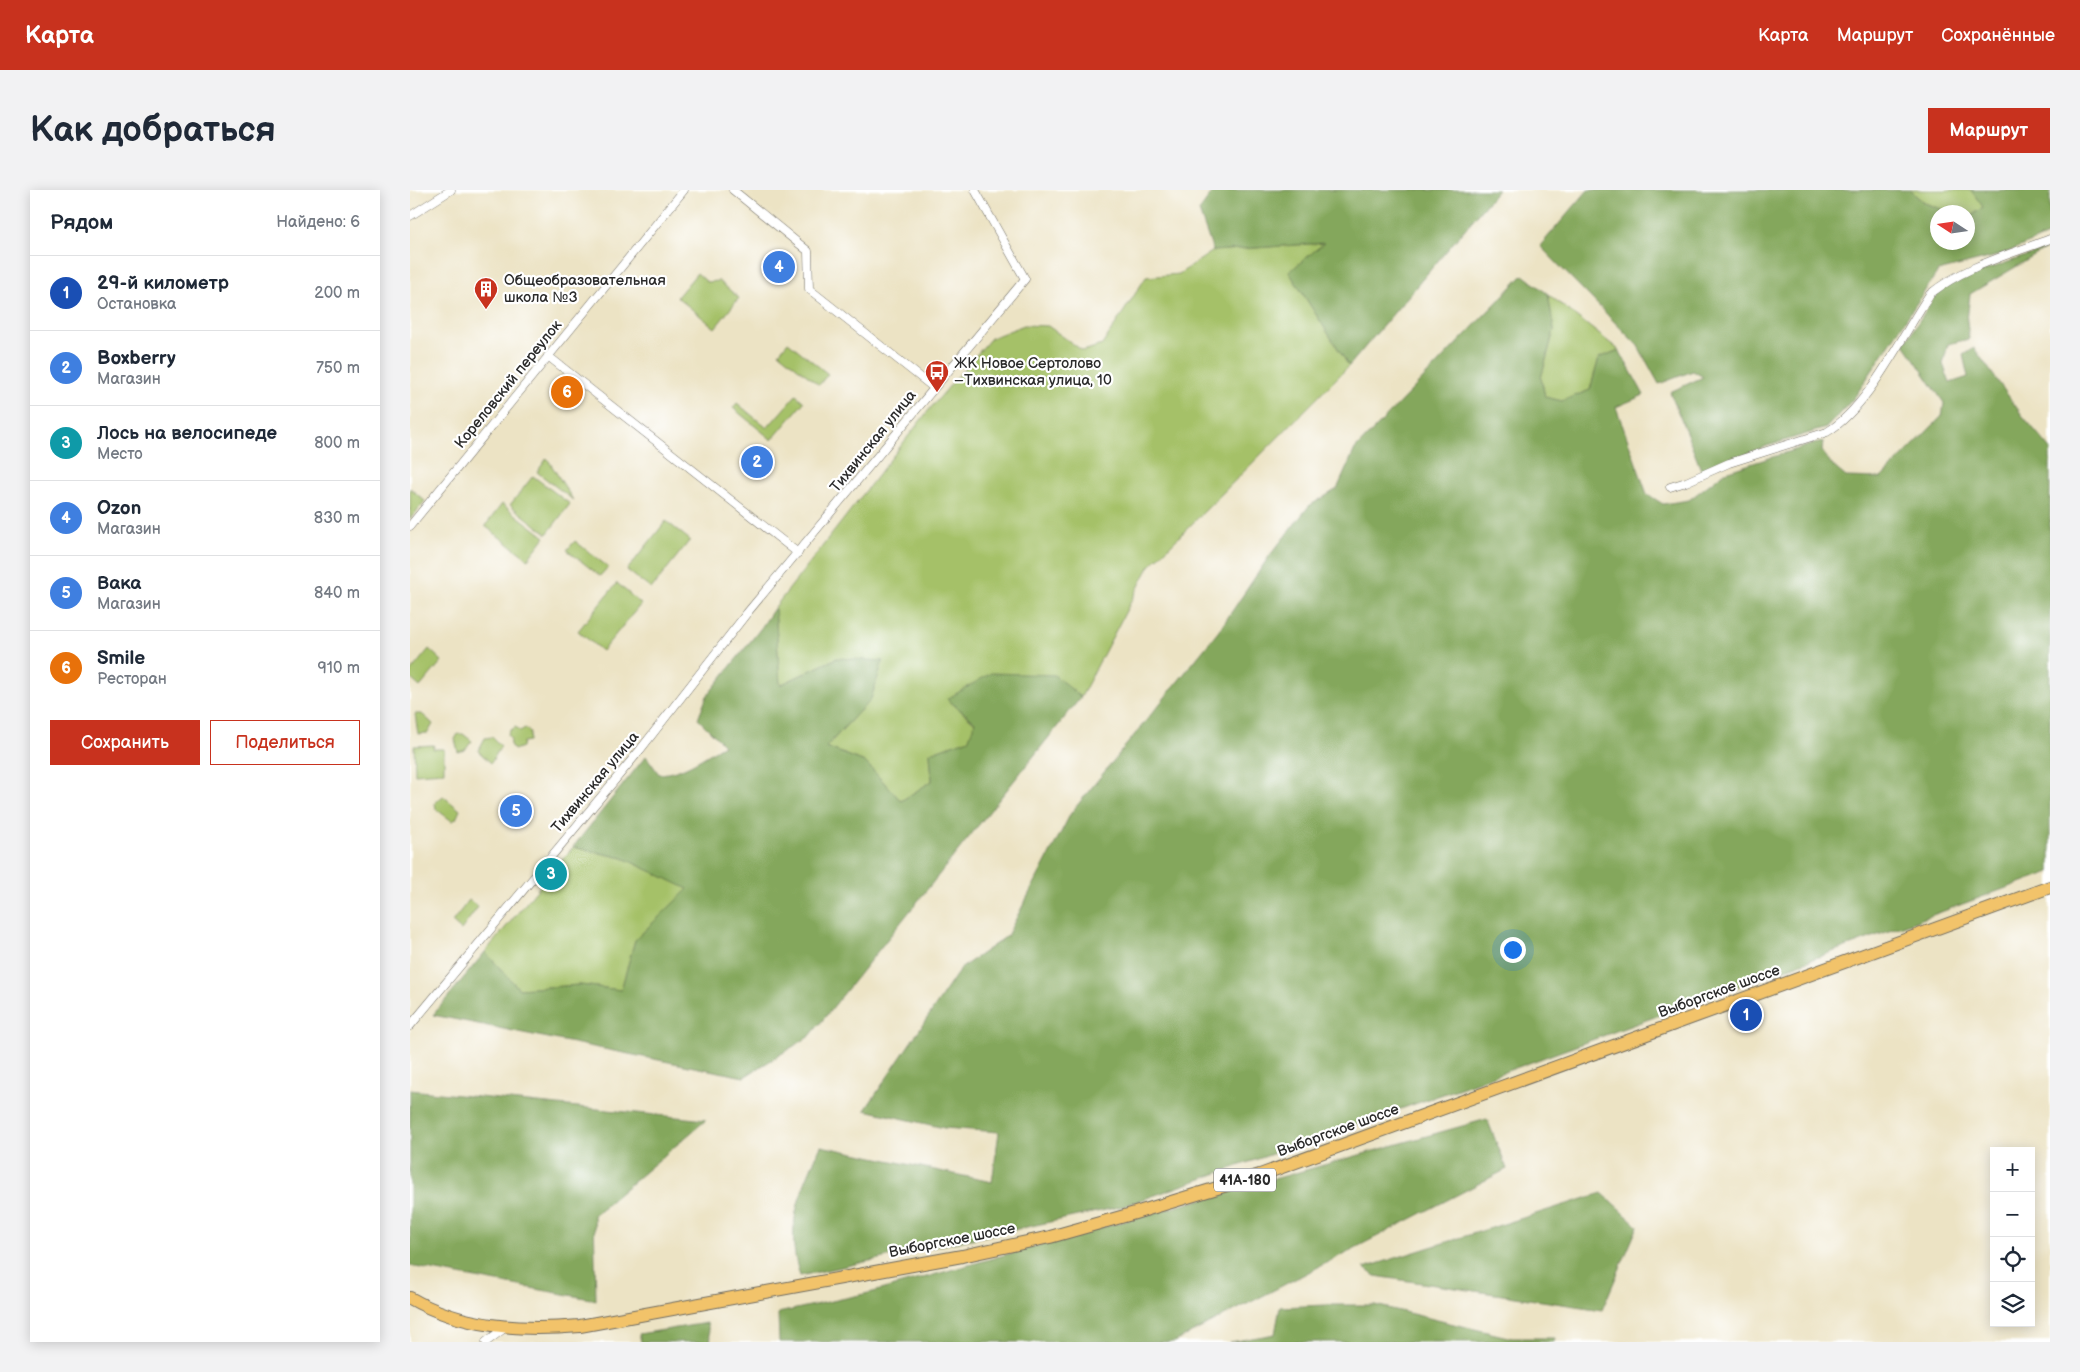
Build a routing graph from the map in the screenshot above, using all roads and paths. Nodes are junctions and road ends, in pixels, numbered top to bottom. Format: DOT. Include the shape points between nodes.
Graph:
graph roads {
  1 [pos="452,190"];
  2 [pos="684,190"];
  3 [pos="733,190"];
  4 [pos="975,190"];
  5 [pos="410,216"];
  6 [pos="2050,239"];
  7 [pos="548,356"];
  8 [pos="934,388"];
  9 [pos="1670,487"];
  10 [pos="410,526"];
  11 [pos="798,553"];
  12 [pos="2050,886"];
  13 [pos="410,1026"];
  14 [pos="410,1298"];
  15 [pos="506,1328"];
  16 [pos="486,1342"];
  1 -- 5 [label="street"];
  2 -- 7 [label="street, Кореловский переулок"];
  3 -- 8 [label="street, Тихвинская улица" via="808,251 809,289"];
  4 -- 8 [label="street" via="1024,279"];
  6 -- 9 [label="street" via="1966,271 1930,294 1857,406 1827,432 1729,463"];
  7 -- 10 [label="street, Кореловский переулок"];
  7 -- 11 [label="street"];
  8 -- 11 [label="street, Тихвинская улица"];
  11 -- 13 [label="street, Тихвинская улица" via="640,750"];
  12 -- 15 [label="main road, Выборгское шоссе / 41А-180" via="1260,1175 1135,1213 1050,1237 972,1254 627,1319 540,1330"];
  14 -- 15 [label="main road, Выборгское шоссе / 41А-180" via="468,1321"];
  15 -- 16 [label="street"];
}
